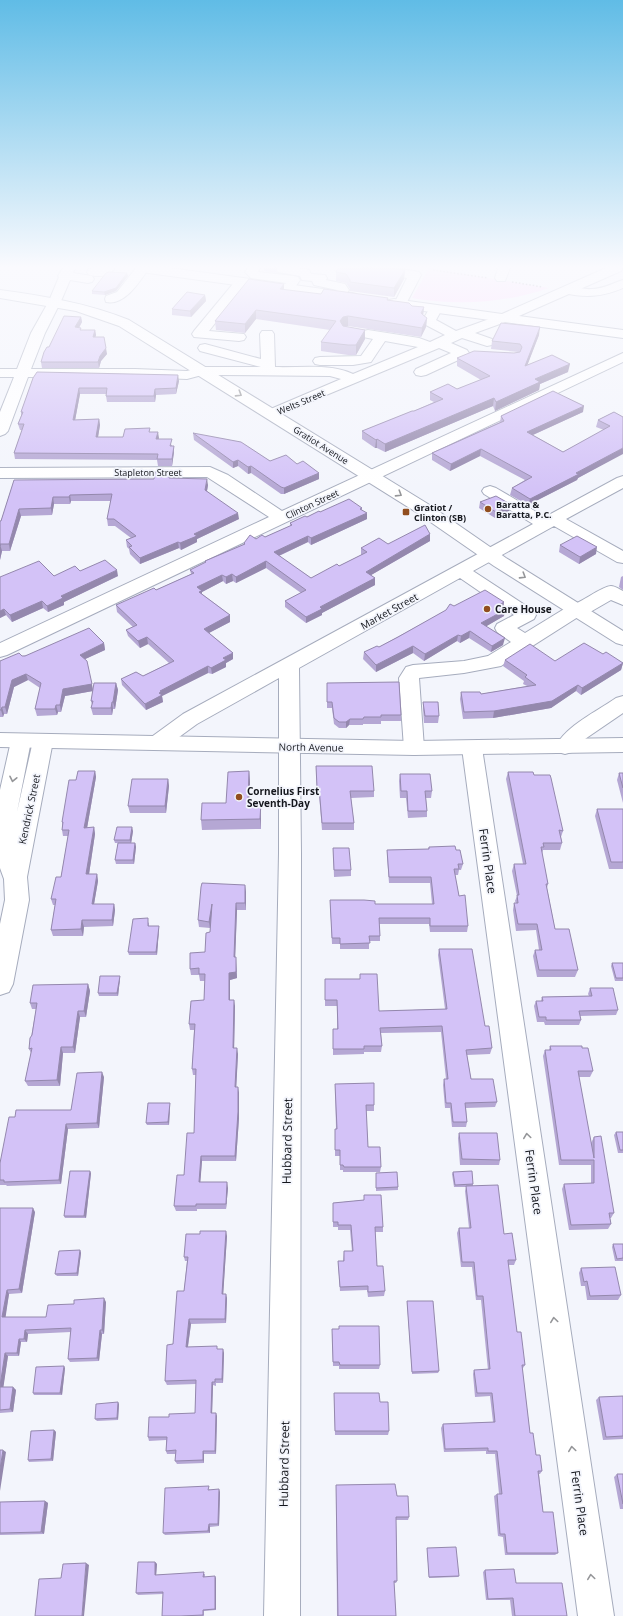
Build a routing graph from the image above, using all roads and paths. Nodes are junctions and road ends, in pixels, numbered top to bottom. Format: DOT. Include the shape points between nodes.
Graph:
graph roads {
  1 [pos="34,343"];
  2 [pos="158,343"];
  3 [pos="268,343"];
  4 [pos="377,343"];
  5 [pos="428,343"];
  6 [pos="440,343"];
  7 [pos="471,343"];
  8 [pos="436,345"];
  9 [pos="205,348"];
  10 [pos="374,348"];
  11 [pos="462,353"];
  12 [pos="623,357"];
  13 [pos="399,360"];
  14 [pos="299,361"];
  15 [pos="268,368"];
  16 [pos="202,371"];
  17 [pos="421,372"];
  18 [pos="0,373"];
  19 [pos="22,373"];
  20 [pos="352,379"];
  21 [pos="271,414"];
  22 [pos="0,431"];
  23 [pos="0,473"];
  24 [pos="370,476"];
  25 [pos="623,482"];
  26 [pos="490,491"];
  27 [pos="281,518"];
  28 [pos="549,521"];
  29 [pos="491,555"];
  30 [pos="623,558"];
  31 [pos="462,571"];
  32 [pos="623,580"];
  33 [pos="607,590"];
  34 [pos="623,599"];
  35 [pos="577,611"];
  36 [pos="623,639"];
  37 [pos="524,642"];
  38 [pos="0,650"];
  39 [pos="289,665"];
  40 [pos="623,703"];
  41 [pos="10,741"];
  42 [pos="43,741"];
  43 [pos="157,743"];
  44 [pos="623,745"];
  45 [pos="290,746"];
  46 [pos="565,747"];
  47 [pos="414,748"];
  48 [pos="472,748"];
  49 [pos="15,877"];
  50 [pos="0,984"];
  51 [pos="282,1616"];
  52 [pos="596,1616"];
  1 -- 19 [label="street"];
  2 -- 16 [label="street, Gratiot Avenue"];
  3 -- 15 [label="street"];
  4 -- 10 [label="street"];
  5 -- 8 [label="street"];
  6 -- 8 [label="street, Welts Street"];
  7 -- 11 [label="street" via="484,352"];
  8 -- 11 [label="street"];
  8 -- 13 [label="street, Welts Street"];
  9 -- 15 [label="street"];
  10 -- 13 [label="street"];
  10 -- 14 [label="street" via="366,359 361,360"];
  11 -- 17 [label="street"];
  12 -- 24 [label="street, Clinton Street"];
  13 -- 20 [label="street, Welts Street"];
  15 -- 16 [label="street"];
  15 -- 20 [label="street" via="340,373"];
  16 -- 19 [label="street" via="190,375"];
  16 -- 21 [label="street, Gratiot Avenue, one-way"];
  18 -- 19 [label="street"];
  19 -- 22 [label="street"];
  20 -- 21 [label="street, Welts Street"];
  21 -- 24 [label="street, Gratiot Avenue"];
  23 -- 27 [label="street, Stapleton Street" via="210,472"];
  24 -- 27 [label="street, Clinton Street"];
  24 -- 29 [label="street, Gratiot Avenue, one-way"];
  25 -- 28 [label="street, Market Street"];
  26 -- 28 [label="street"];
  27 -- 38 [label="street, Clinton Street"];
  28 -- 29 [label="street, Market Street"];
  28 -- 30 [label="street"];
  29 -- 31 [label="street, Market Street"];
  29 -- 35 [label="street, Gratiot Avenue, one-way"];
  31 -- 37 [label="street" via="527,615 504,628"];
  31 -- 39 [label="street, Market Street"];
  32 -- 33 [label="street"];
  34 -- 35 [label="street" via="611,592"];
  35 -- 36 [label="street, Gratiot Avenue"];
  35 -- 37 [label="street"];
  37 -- 47 [label="street" via="490,662 413,672 409,678"];
  39 -- 43 [label="street, Market Street" via="190,719"];
  39 -- 45 [label="street, Hubbard Street"];
  40 -- 46 [label="street" via="578,734"];
  41 -- 42 [label="street, North Avenue"];
  41 -- 49 [label="street, Kendrick Street, one-way" via="3,828 4,849"];
  42 -- 43 [label="street, North Avenue"];
  42 -- 49 [label="street, Kendrick Street"];
  43 -- 45 [label="street, North Avenue"];
  44 -- 46 [label="street, North Avenue"];
  45 -- 47 [label="street, North Avenue"];
  45 -- 51 [label="street, Hubbard Street"];
  46 -- 48 [label="street, North Avenue"];
  47 -- 48 [label="street, North Avenue"];
  52 -- 48 [label="street, Ferrin Place, one-way"];
  49 -- 50 [label="street, Kendrick Street" via="17,900"];
}
